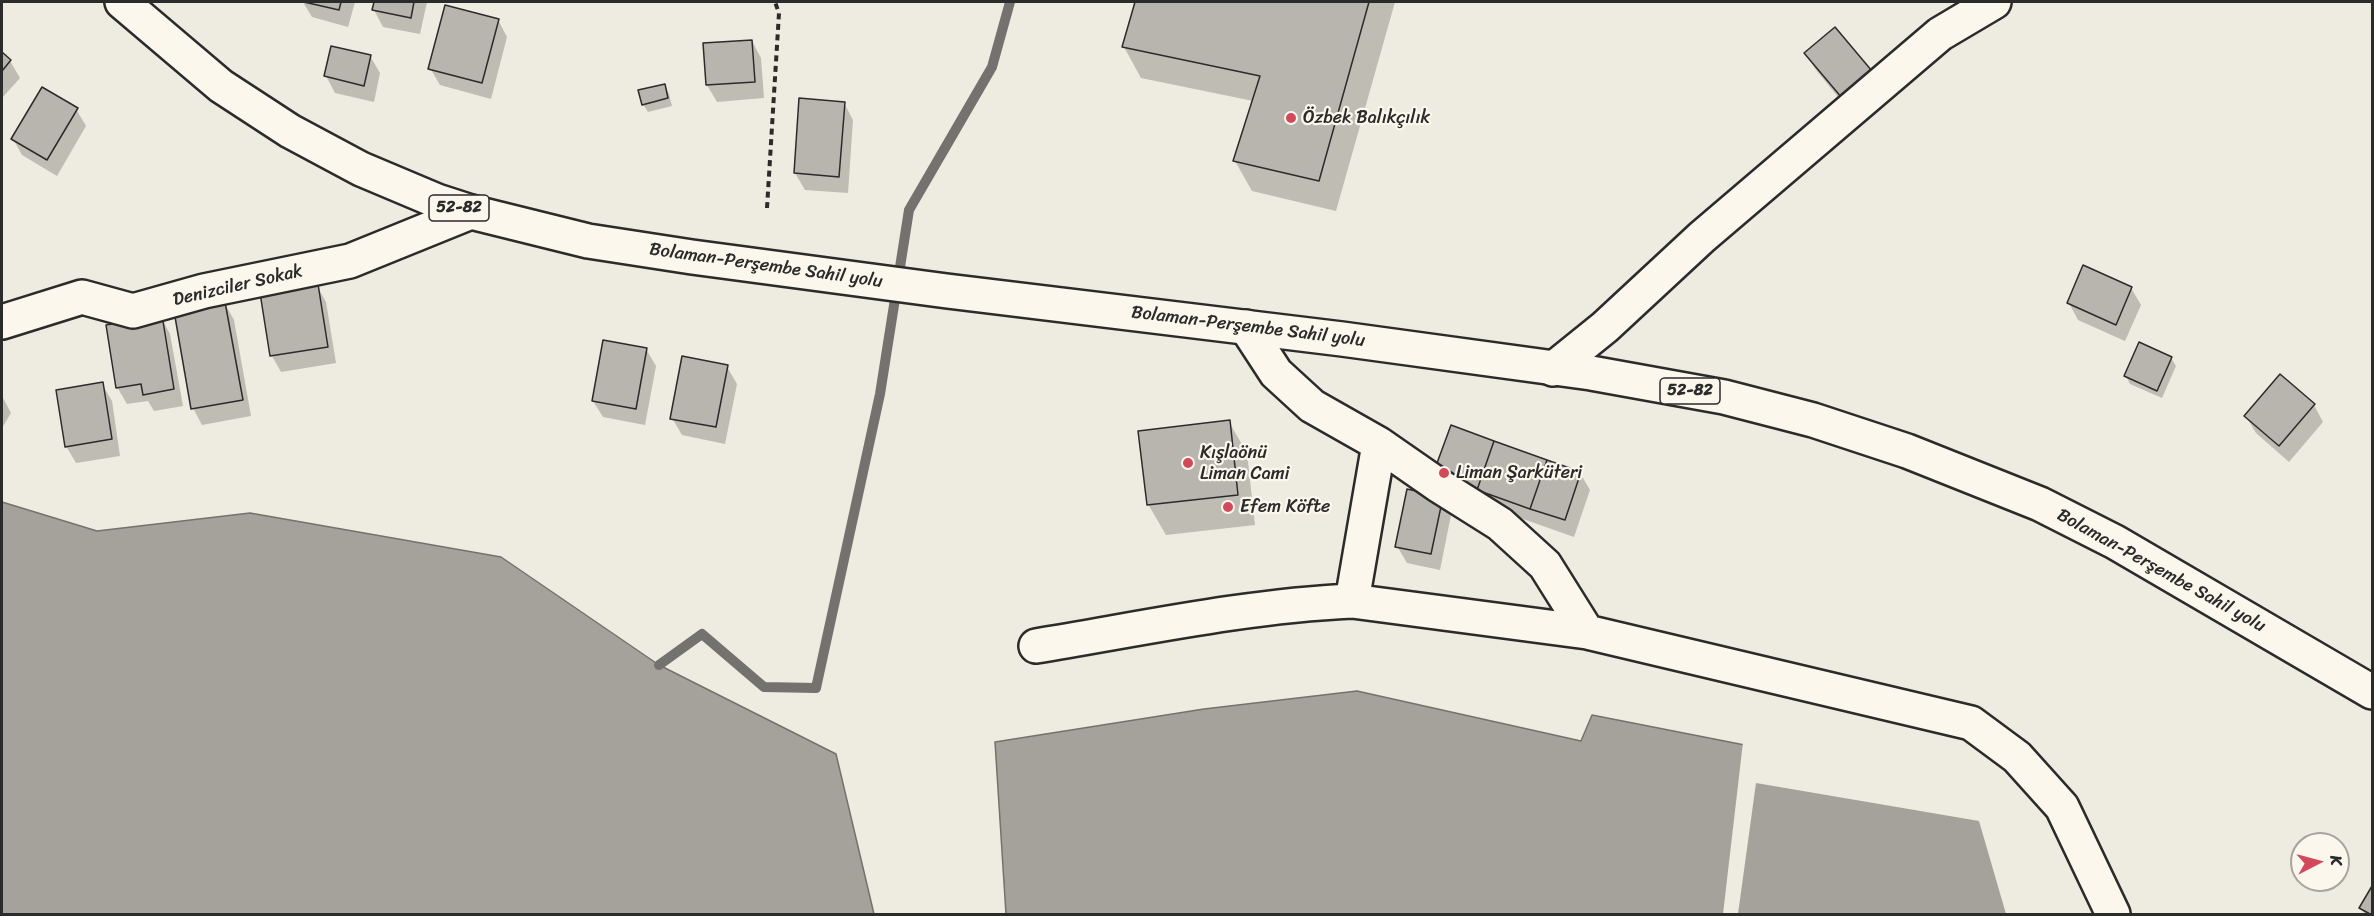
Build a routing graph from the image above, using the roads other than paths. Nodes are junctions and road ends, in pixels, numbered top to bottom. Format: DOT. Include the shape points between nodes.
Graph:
graph roads {
  1 [pos="122,2"];
  2 [pos="1994,2"];
  3 [pos="471,212"];
  4 [pos="2,322"];
  5 [pos="1246,327"];
  6 [pos="1553,369"];
  7 [pos="1379,444"];
  8 [pos="1352,601"];
  9 [pos="1587,632"];
  10 [pos="1036,646"];
  11 [pos="2373,692"];
  12 [pos="2113,915"];
  1 -- 3 [label="main road, Bolaman-Perşembe Sahil yolu / 52-82" via="221,86 290,131 361,169"];
  2 -- 6 [label="main road" via="1940,34"];
  3 -- 4 [label="main road, Denizciler Sokak" via="350,261 204,291 133,311 82,297"];
  3 -- 5 [label="main road, Bolaman-Perşembe Sahil yolu / 52-82" via="588,241 947,291"];
  5 -- 6 [label="main road, Bolaman-Perşembe Sahil yolu / 52-82"];
  5 -- 7 [label="main road" via="1276,373 1312,406"];
  6 -- 11 [label="main road, Bolaman-Perşembe Sahil yolu / 52-82" via="1724,397 1813,420 1929,459 2040,504 2115,542"];
  7 -- 8 [label="main road"];
  7 -- 9 [label="main road" via="1507,531 1545,565"];
  8 -- 9 [label="main road"];
  8 -- 10 [label="main road" via="1238,612"];
  9 -- 12 [label="main road" via="1971,723 2017,757 2062,807"];
}
